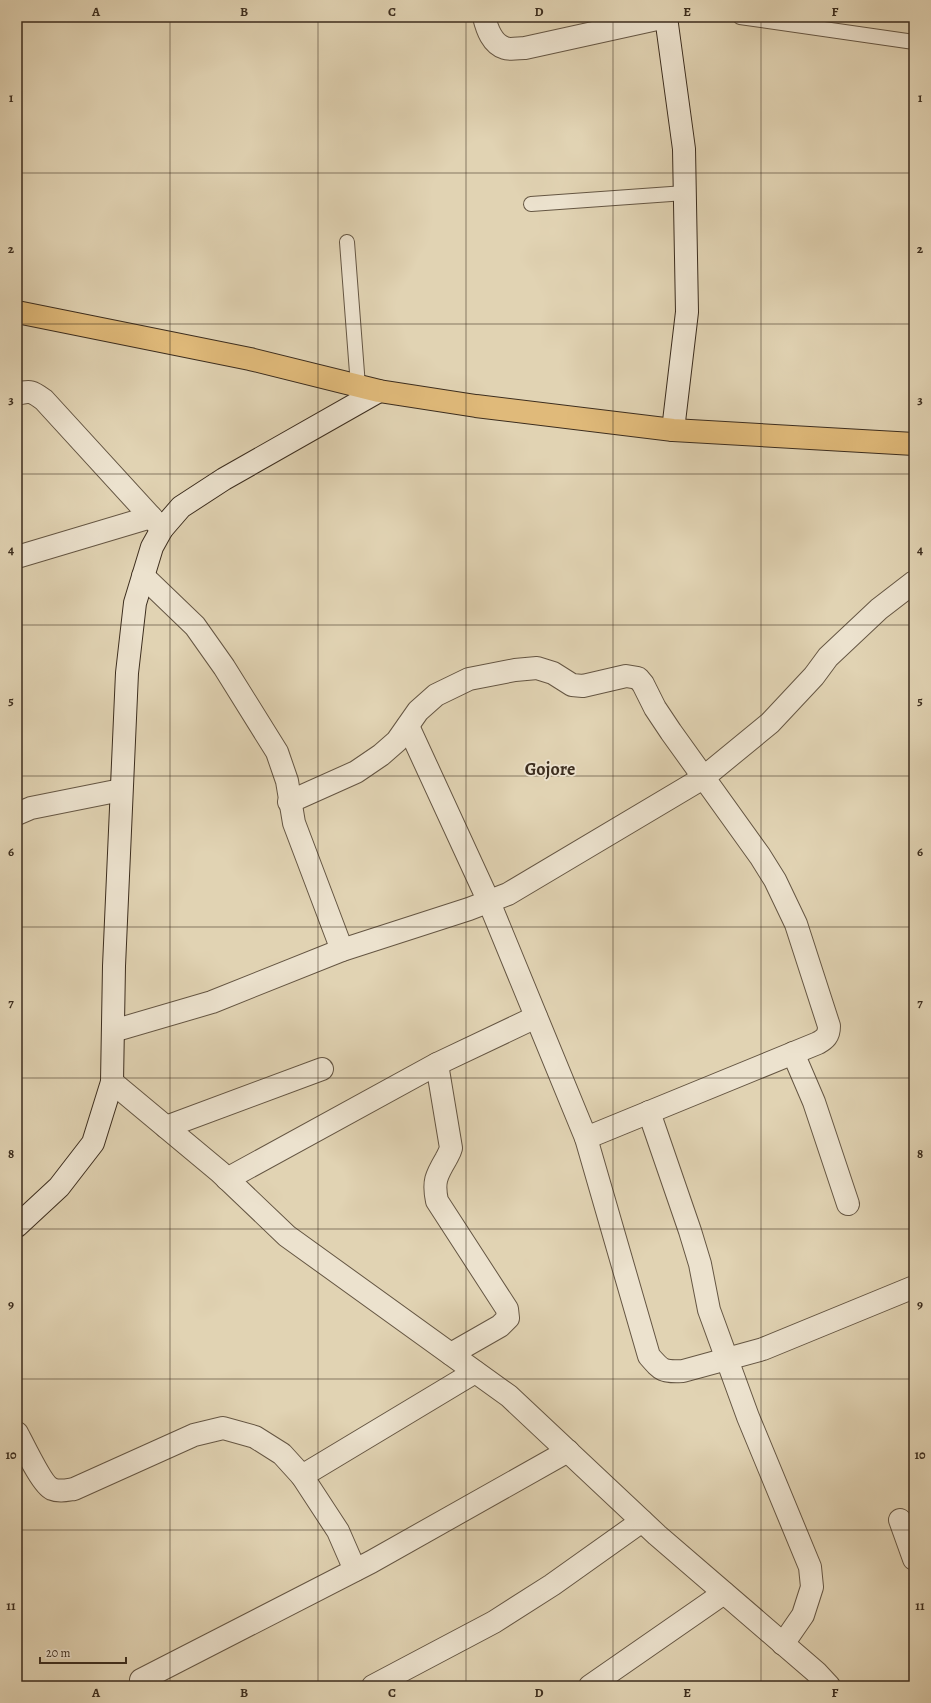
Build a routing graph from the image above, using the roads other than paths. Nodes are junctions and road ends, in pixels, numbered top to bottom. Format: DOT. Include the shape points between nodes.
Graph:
graph roads {
  1 [pos="484,17"];
  2 [pos="666,17"];
  3 [pos="740,17"];
  4 [pos="914,42"];
  5 [pos="685,193"];
  6 [pos="531,204"];
  7 [pos="347,242"];
  8 [pos="17,312"];
  9 [pos="358,386"];
  10 [pos="379,391"];
  11 [pos="17,394"];
  12 [pos="673,430"];
  13 [pos="914,444"];
  14 [pos="156,523"];
  15 [pos="17,557"];
  16 [pos="143,576"];
  17 [pos="914,582"];
  18 [pos="408,726"];
  19 [pos="703,778"];
  20 [pos="121,790"];
  21 [pos="289,802"];
  22 [pos="17,814"];
  23 [pos="489,902"];
  24 [pos="342,950"];
  25 [pos="536,1017"];
  26 [pos="112,1031"];
  27 [pos="793,1053"];
  28 [pos="437,1064"];
  29 [pos="322,1069"];
  30 [pos="112,1082"];
  31 [pos="649,1112"];
  32 [pos="166,1127"];
  33 [pos="586,1138"];
  34 [pos="227,1179"];
  35 [pos="848,1204"];
  36 [pos="17,1226"];
  37 [pos="914,1287"];
  38 [pos="451,1354"];
  39 [pos="727,1359"];
  40 [pos="475,1372"];
  41 [pos="17,1433"];
  42 [pos="568,1451"];
  43 [pos="302,1476"];
  44 [pos="900,1520"];
  45 [pos="642,1521"];
  46 [pos="914,1559"];
  47 [pos="355,1570"];
  48 [pos="724,1593"];
  49 [pos="783,1644"];
  50 [pos="141,1680"];
  51 [pos="372,1686"];
  52 [pos="590,1686"];
  53 [pos="829,1686"];
  1 -- 2 [label="street" via="487,29 495,42 506,49 525,48"];
  2 -- 5 [label="street" via="684,149"];
  3 -- 4 [label="lane"];
  5 -- 6 [label="lane"];
  5 -- 12 [label="street" via="687,312"];
  7 -- 9 [label="lane"];
  8 -- 9 [label="main road" via="250,359"];
  9 -- 10 [label="main road"];
  10 -- 12 [label="main road" via="476,406"];
  10 -- 14 [label="street" via="224,479"];
  11 -- 14 [label="street" via="33,392 44,400"];
  12 -- 13 [label="main road"];
  14 -- 15 [label="street"];
  14 -- 16 [label="street" via="152,548"];
  16 -- 20 [label="street" via="135,603 127,673"];
  16 -- 21 [label="street" via="195,626 224,666 277,752 287,781"];
  17 -- 19 [label="street" via="879,609 828,657 814,676 770,723"];
  18 -- 19 [label="street" via="418,711 436,695 469,679 537,668 553,672 572,685 583,686 632,676 643,684 655,708"];
  18 -- 21 [label="street" via="397,741 356,772"];
  18 -- 23 [label="street"];
  19 -- 23 [label="street" via="508,894"];
  19 -- 27 [label="street" via="760,856 775,880 799,931 829,1026 829,1034 824,1040"];
  20 -- 22 [label="street" via="31,808"];
  20 -- 26 [label="street"];
  21 -- 24 [label="street" via="294,823"];
  23 -- 24 [label="street"];
  23 -- 25 [label="street"];
  24 -- 26 [label="street" via="212,1002"];
  25 -- 28 [label="street"];
  25 -- 33 [label="street"];
  26 -- 30 [label="street"];
  27 -- 31 [label="street"];
  27 -- 35 [label="street" via="814,1102"];
  28 -- 34 [label="street"];
  28 -- 38 [label="street" via="450,1148 436,1176 434,1188 437,1201 507,1309 508,1318 500,1326"];
  29 -- 32 [label="street"];
  30 -- 32 [label="street"];
  30 -- 36 [label="street" via="93,1144 59,1187"];
  31 -- 33 [label="street"];
  31 -- 39 [label="street" via="690,1230 709,1310"];
  32 -- 34 [label="street"];
  33 -- 39 [label="street" via="649,1356 660,1369 670,1372"];
  34 -- 38 [label="street" via="287,1236"];
  37 -- 39 [label="street" via="776,1344"];
  38 -- 40 [label="street"];
  39 -- 49 [label="street" via="810,1568 812,1588 803,1615"];
  40 -- 42 [label="street" via="509,1396"];
  40 -- 43 [label="street"];
  41 -- 43 [label="street" via="44,1482 51,1489 60,1491 74,1489 194,1435 224,1428 255,1437 282,1454"];
  42 -- 45 [label="street"];
  42 -- 47 [label="street"];
  43 -- 47 [label="street" via="338,1531"];
  44 -- 46 [label="street"];
  45 -- 48 [label="street"];
  45 -- 51 [label="street" via="552,1585 494,1622"];
  47 -- 50 [label="street"];
  48 -- 49 [label="street"];
  48 -- 52 [label="street"];
  49 -- 53 [label="street"];
}
